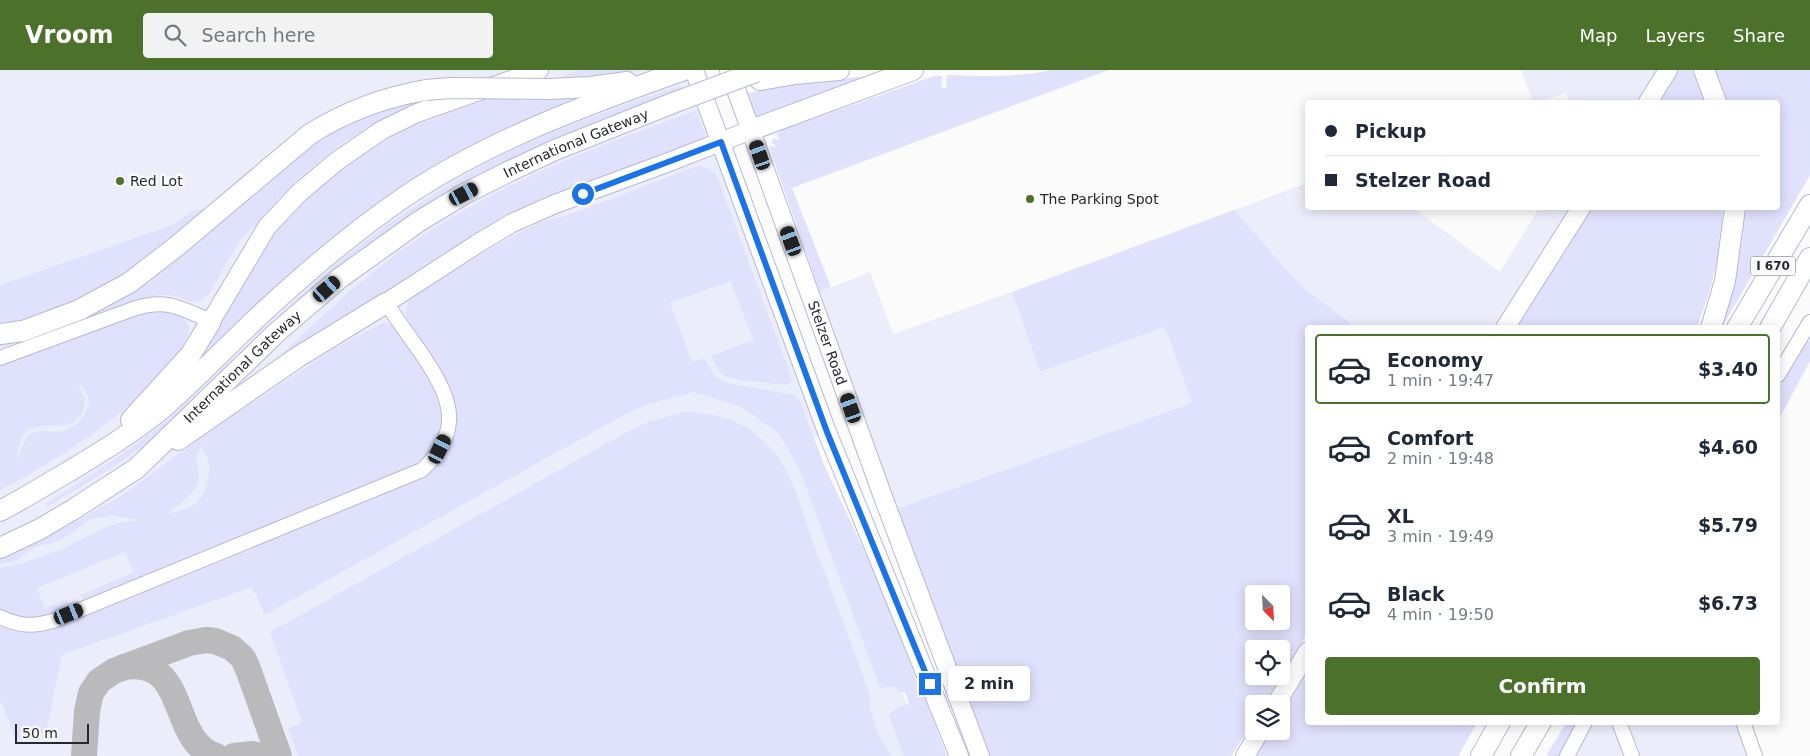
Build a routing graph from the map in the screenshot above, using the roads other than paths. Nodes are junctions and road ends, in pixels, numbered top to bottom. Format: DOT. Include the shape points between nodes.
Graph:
graph roads {
  1 [pos="538,70"];
  2 [pos="684,70"];
  3 [pos="694,70"];
  4 [pos="729,70"];
  5 [pos="838,70"];
  6 [pos="913,70"];
  7 [pos="1668,70"];
  8 [pos="1704,70"];
  9 [pos="760,74"];
  10 [pos="663,77"];
  11 [pos="1649,100"];
  12 [pos="1715,100"];
  13 [pos="750,130"];
  14 [pos="721,142"];
  15 [pos="1810,204"];
  16 [pos="1580,210"];
  17 [pos="1735,210"];
  18 [pos="1810,258"];
  19 [pos="1810,286"];
  20 [pos="386,303"];
  21 [pos="211,320"];
  22 [pos="1810,322"];
  23 [pos="1507,325"];
  24 [pos="1712,325"];
  25 [pos="1739,325"];
  26 [pos="1772,325"];
  27 [pos="1780,327"];
  28 [pos="0,334"];
  29 [pos="4,355"];
  30 [pos="1780,372"];
  31 [pos="88,460"];
  32 [pos="137,468"];
  33 [pos="0,511"];
  34 [pos="0,548"];
  35 [pos="0,617"];
  36 [pos="1305,656"];
  37 [pos="1281,695"];
  38 [pos="1498,725"];
  39 [pos="1539,725"];
  40 [pos="1583,725"];
  41 [pos="1620,725"];
  42 [pos="1744,725"];
  43 [pos="1255,740"];
  44 [pos="959,756"];
  45 [pos="980,756"];
  46 [pos="1245,756"];
  47 [pos="1481,756"];
  48 [pos="1521,756"];
  49 [pos="1567,756"];
  50 [pos="1632,756"];
  51 [pos="1755,756"];
  1 -- 21 [label="main road" via="417,113 382,130 337,161 267,227"];
  2 -- 10 [label="highway, International Gateway"];
  3 -- 14 [label="main road"];
  4 -- 13 [label="main road, Stelzer Road"];
  5 -- 9 [label="highway, International Gateway"];
  6 -- 13 [label="highway"];
  7 -- 11 [label="main road"];
  8 -- 12 [label="highway"];
  9 -- 32 [label="highway, International Gateway, bridge" via="672,103 555,150 464,194 340,278 276,333"];
  10 -- 28 [label="highway, bridge" via="590,87 426,90 357,110 310,134 151,267 120,288 79,310 23,331"];
  10 -- 31 [label="highway, International Gateway" via="527,131 403,198 326,256 164,407"];
  13 -- 14 [label="main road"];
  13 -- 45 [label="main road, Stelzer Road"];
  14 -- 20 [label="main road" via="512,223"];
  14 -- 44 [label="main road" via="827,432"];
  15 -- 25 [label="highway, I 670"];
  16 -- 23 [label="main road"];
  17 -- 24 [label="highway" via="1725,281"];
  18 -- 26 [label="highway, I 670"];
  19 -- 27 [label="highway"];
  20 -- 32 [label="highway" via="298,357"];
  20 -- 35 [label="street" via="431,367 447,401 445,439 433,461 422,470 53,621 25,626"];
  21 -- 29 [label="street" via="170,304 155,303"];
  21 -- 31 [label="highway" via="191,354 156,394"];
  22 -- 30 [label="street"];
  31 -- 33 [label="highway, International Gateway"];
  32 -- 34 [label="highway, International Gateway" via="74,510"];
  36 -- 37 [label="main road"];
  38 -- 47 [label="highway"];
  39 -- 48 [label="highway"];
  40 -- 49 [label="street"];
  41 -- 50 [label="street"];
  42 -- 51 [label="street"];
  43 -- 46 [label="main road"];
}
